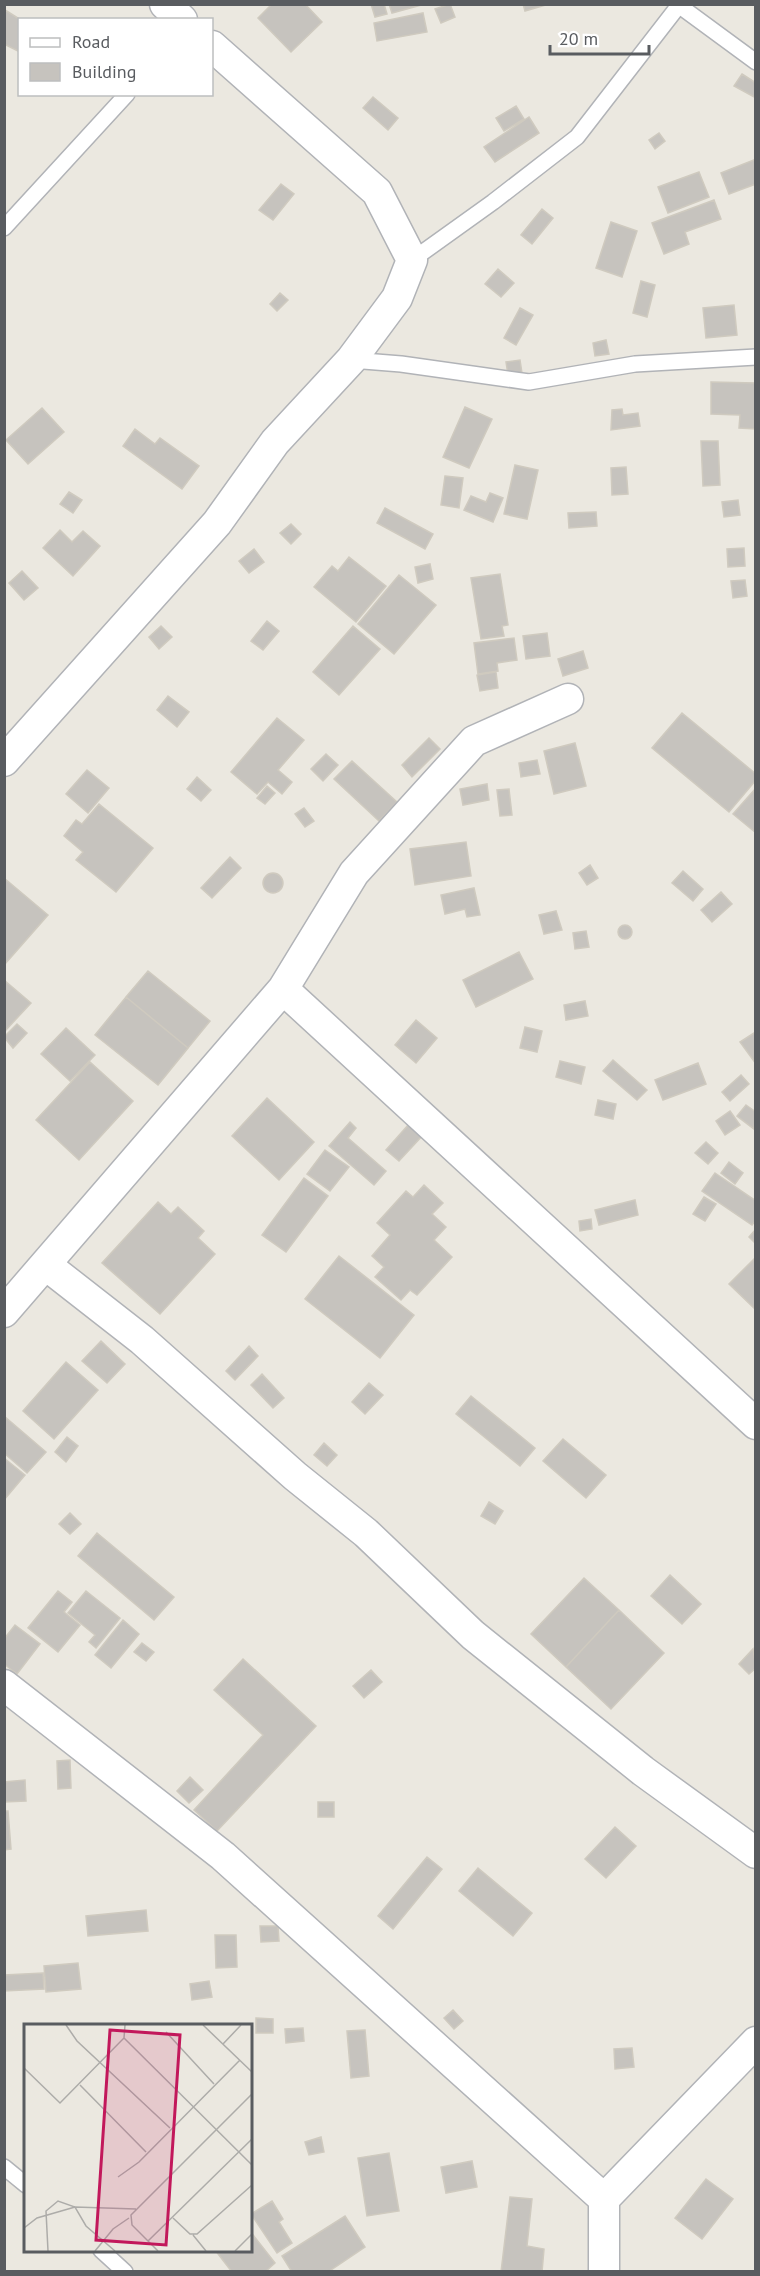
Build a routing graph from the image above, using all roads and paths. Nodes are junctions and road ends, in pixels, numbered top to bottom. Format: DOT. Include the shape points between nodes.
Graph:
graph roads {
  1 [pos="165,4"];
  2 [pos="679,5"];
  3 [pos="180,18"];
  4 [pos="213,47"];
  5 [pos="756,62"];
  6 [pos="125,96"];
  7 [pos="4,228"];
  8 [pos="412,260"];
  9 [pos="756,357"];
  10 [pos="351,360"];
  11 [pos="568,699"];
  12 [pos="4,761"];
  13 [pos="283,989"];
  14 [pos="46,1265"];
  15 [pos="4,1312"];
  16 [pos="756,1424"];
  17 [pos="4,1685"];
  18 [pos="756,1853"];
  19 [pos="756,2042"];
  20 [pos="4,2167"];
  21 [pos="24,2183"];
  22 [pos="604,2199"];
  23 [pos="103,2252"];
  24 [pos="125,2271"];
  25 [pos="604,2271"];
  1 -- 3 [label="street"];
  2 -- 5 [label="lane"];
  2 -- 8 [label="lane" via="576,137"];
  4 -- 8 [label="street" via="377,192"];
  6 -- 7 [label="lane"];
  8 -- 10 [label="street" via="397,298"];
  9 -- 10 [label="lane" via="635,364 529,382"];
  10 -- 12 [label="street" via="275,442 217,523"];
  11 -- 13 [label="street" via="474,741 354,873"];
  13 -- 14 [label="street"];
  13 -- 16 [label="street"];
  14 -- 15 [label="street"];
  14 -- 18 [label="street" via="142,1340 295,1476 366,1533 473,1635 643,1771"];
  17 -- 22 [label="street" via="223,1856"];
  19 -- 22 [label="street"];
  20 -- 21 [label="lane"];
  22 -- 25 [label="street"];
  23 -- 24 [label="lane"];
}
